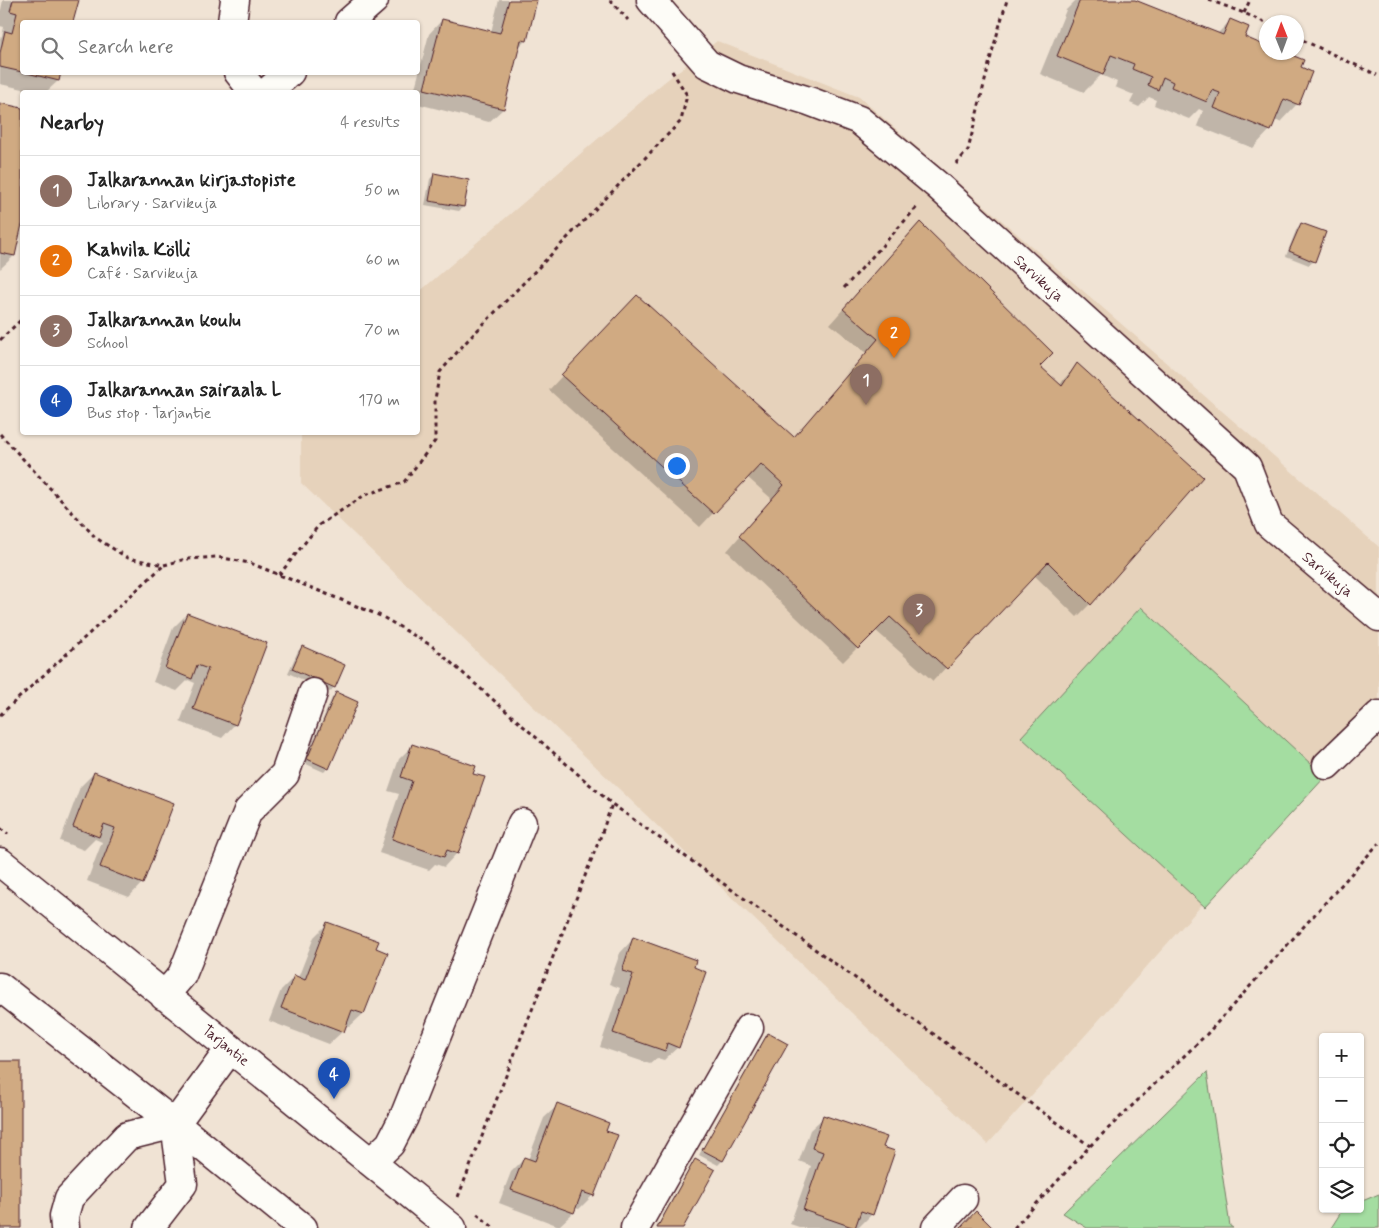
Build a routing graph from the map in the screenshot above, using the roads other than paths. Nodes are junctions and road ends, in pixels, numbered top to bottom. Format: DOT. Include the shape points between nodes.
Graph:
graph roads {
  1 [pos="236,0"];
  2 [pos="651,0"];
  3 [pos="232,20"];
  4 [pos="240,75"];
  5 [pos="286,75"];
  6 [pos="252,90"];
  7 [pos="268,90"];
  8 [pos="1379,617"];
  9 [pos="313,693"];
  10 [pos="1379,715"];
  11 [pos="1327,765"];
  12 [pos="522,823"];
  13 [pos="0,862"];
  14 [pos="0,988"];
  15 [pos="164,996"];
  16 [pos="749,1028"];
  17 [pos="230,1049"];
  18 [pos="175,1124"];
  19 [pos="371,1162"];
  20 [pos="963,1199"];
  21 [pos="65,1228"];
  22 [pos="149,1228"];
  23 [pos="303,1228"];
  24 [pos="452,1228"];
  25 [pos="635,1228"];
  26 [pos="936,1228"];
  1 -- 3 [label="street"];
  2 -- 8 [label="street, Sarvikuja" via="707,64 859,120 937,185 1247,467 1269,524"];
  4 -- 6 [label="street"];
  5 -- 7 [label="street"];
  9 -- 15 [label="street" via="285,774 248,811 182,975"];
  10 -- 11 [label="street"];
  12 -- 19 [label="street" via="404,1117 390,1144"];
  13 -- 15 [label="street, Tarjantie"];
  14 -- 18 [label="street"];
  15 -- 17 [label="street, Tarjantie"];
  16 -- 25 [label="street"];
  17 -- 18 [label="street"];
  17 -- 19 [label="street, Tarjantie"];
  18 -- 21 [label="street" via="127,1136 69,1198 64,1216"];
  18 -- 22 [label="street" via="183,1184"];
  18 -- 23 [label="street"];
  19 -- 24 [label="street, Tarjantie"];
  20 -- 26 [label="street"];
}
